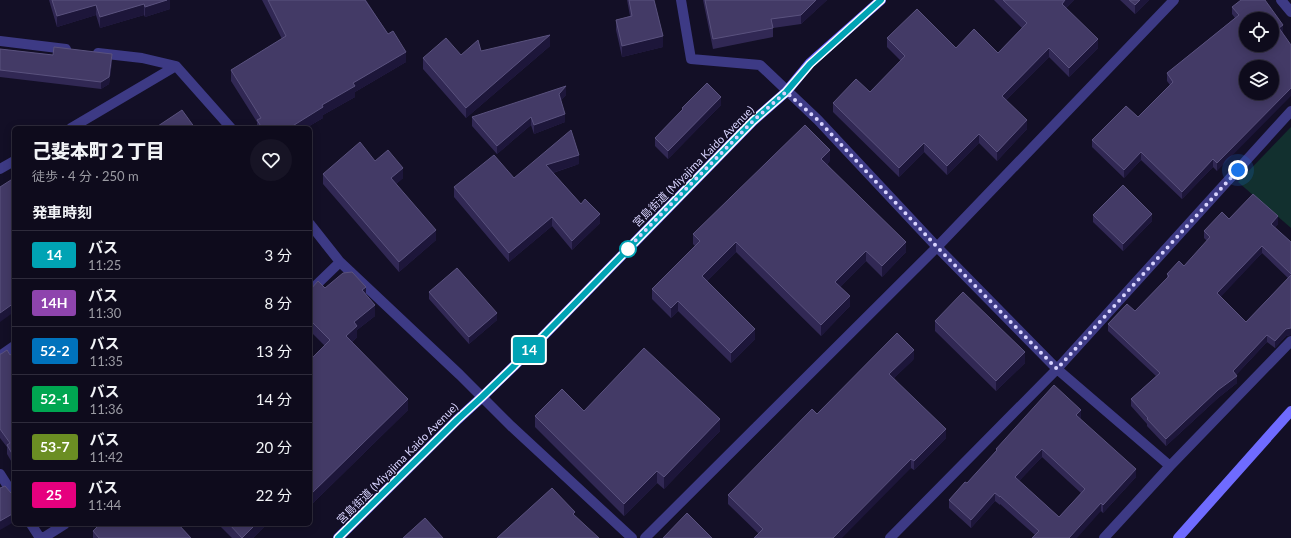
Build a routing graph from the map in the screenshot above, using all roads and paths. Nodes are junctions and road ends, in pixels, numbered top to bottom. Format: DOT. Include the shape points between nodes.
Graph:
graph roads {
  1 [pos="681,0"];
  2 [pos="881,0"];
  3 [pos="1174,0"];
  4 [pos="1281,0"];
  5 [pos="1291,12"];
  6 [pos="0,41"];
  7 [pos="176,66"];
  8 [pos="786,92"];
  9 [pos="1291,111"];
  10 [pos="73,126"];
  11 [pos="229,126"];
  12 [pos="12,162"];
  13 [pos="0,170"];
  14 [pos="312,227"];
  15 [pos="937,247"];
  16 [pos="340,262"];
  17 [pos="312,289"];
  18 [pos="1291,341"];
  19 [pos="12,347"];
  20 [pos="0,356"];
  21 [pos="1057,369"];
  22 [pos="482,397"];
  23 [pos="1291,411"];
  24 [pos="1170,466"];
  25 [pos="0,474"];
  26 [pos="12,493"];
  27 [pos="32,526"];
  28 [pos="62,526"];
  29 [pos="40,538"];
  30 [pos="43,538"];
  31 [pos="338,538"];
  32 [pos="632,538"];
  33 [pos="645,538"];
  34 [pos="890,538"];
  35 [pos="1104,538"];
  36 [pos="1178,538"];
  1 -- 8 [label="street" via="691,59 760,65"];
  2 -- 8 [label="street, 宮島街道 (Miyajima Kaido Avenue)" via="810,64"];
  3 -- 15 [label="street"];
  4 -- 5 [label="street"];
  6 -- 7 [label="street" via="142,58"];
  7 -- 10 [label="street"];
  7 -- 11 [label="street"];
  8 -- 15 [label="street" via="818,120"];
  8 -- 22 [label="street, 宮島街道 (Miyajima Kaido Avenue)" via="753,121"];
  9 -- 21 [label="street"];
  12 -- 13 [label="street"];
  14 -- 16 [label="street"];
  15 -- 21 [label="street"];
  15 -- 33 [label="street"];
  16 -- 17 [label="street"];
  16 -- 22 [label="street"];
  18 -- 24 [label="street"];
  19 -- 20 [label="street"];
  21 -- 24 [label="street"];
  21 -- 34 [label="street"];
  22 -- 31 [label="street, 宮島街道 (Miyajima Kaido Avenue)"];
  22 -- 32 [label="street"];
  23 -- 36 [label="street"];
  24 -- 35 [label="street"];
  25 -- 26 [label="street"];
  27 -- 29 [label="street"];
  28 -- 30 [label="street"];
}
